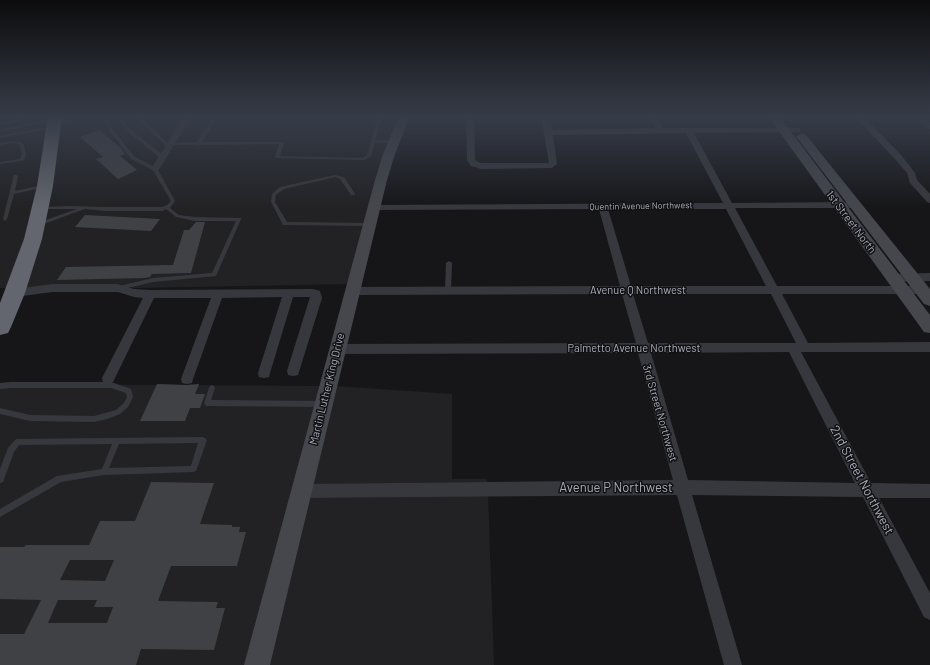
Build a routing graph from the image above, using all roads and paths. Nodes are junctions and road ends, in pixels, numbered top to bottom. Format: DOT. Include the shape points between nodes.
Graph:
graph roads {
  1 [pos="22,147"];
  2 [pos="50,147"];
  3 [pos="124,147"];
  4 [pos="150,147"];
  5 [pos="168,147"];
  6 [pos="281,147"];
  7 [pos="371,147"];
  8 [pos="392,147"];
  9 [pos="471,147"];
  10 [pos="551,147"];
  11 [pos="698,147"];
  12 [pos="801,147"];
  13 [pos="805,147"];
  14 [pos="888,147"];
  15 [pos="162,157"];
  16 [pos="0,163"];
  17 [pos="155,168"];
  18 [pos="16,176"];
  19 [pos="45,186"];
  20 [pos="12,193"];
  21 [pos="353,194"];
  22 [pos="930,200"];
  23 [pos="839,204"];
  24 [pos="730,205"];
  25 [pos="856,205"];
  26 [pos="86,207"];
  27 [pos="166,207"];
  28 [pos="374,207"];
  29 [pos="602,207"];
  30 [pos="39,215"];
  31 [pos="6,219"];
  32 [pos="369,225"];
  33 [pos="449,263"];
  34 [pos="913,277"];
  35 [pos="930,277"];
  36 [pos="898,284"];
  37 [pos="119,288"];
  38 [pos="448,290"];
  39 [pos="625,290"];
  40 [pos="774,290"];
  41 [pos="353,291"];
  42 [pos="15,293"];
  43 [pos="289,293"];
  44 [pos="150,294"];
  45 [pos="218,294"];
  46 [pos="926,295"];
  47 [pos="0,327"];
  48 [pos="930,327"];
  49 [pos="930,347"];
  50 [pos="642,348"];
  51 [pos="799,348"];
  52 [pos="337,349"];
  53 [pos="293,371"];
  54 [pos="264,374"];
  55 [pos="108,378"];
  56 [pos="188,379"];
  57 [pos="0,386"];
  58 [pos="212,388"];
  59 [pos="324,404"];
  60 [pos="0,410"];
  61 [pos="117,441"];
  62 [pos="104,472"];
  63 [pos="0,479"];
  64 [pos="682,488"];
  65 [pos="301,491"];
  66 [pos="868,491"];
  67 [pos="930,491"];
  68 [pos="0,513"];
  69 [pos="930,611"];
  70 [pos="257,665"];
  71 [pos="733,665"];
  1 -- 16 [label="lane" via="22,160"];
  2 -- 19 [label="highway"];
  3 -- 17 [label="lane" via="133,158"];
  4 -- 15 [label="lane"];
  5 -- 15 [label="street"];
  6 -- 7 [label="lane" via="277,157 364,159 369,156"];
  8 -- 28 [label="main road, Martin Luther King Drive"];
  9 -- 10 [label="street" via="471,160 475,164 492,166 551,165 554,161"];
  11 -- 24 [label="street, 2nd Street Northwest"];
  12 -- 23 [label="main road, 1st Street North"];
  13 -- 25 [label="main road, 1st Street North"];
  14 -- 22 [label="street" via="911,173 918,188"];
  15 -- 17 [label="street"];
  17 -- 27 [label="lane" via="172,201"];
  18 -- 20 [label="lane"];
  19 -- 20 [label="lane"];
  19 -- 30 [label="highway"];
  20 -- 31 [label="lane"];
  21 -- 32 [label="lane" via="342,178 335,176 282,188 274,195 273,202 285,224"];
  23 -- 24 [label="street, Quentin Avenue Northwest"];
  23 -- 25 [label="street, Quentin Avenue Northwest"];
  23 -- 36 [label="main road, 1st Street North"];
  24 -- 29 [label="street, Quentin Avenue Northwest"];
  24 -- 40 [label="street, 2nd Street Northwest"];
  25 -- 34 [label="main road, 1st Street North"];
  26 -- 27 [label="lane"];
  26 -- 30 [label="lane"];
  26 -- 30 [label="lane"];
  27 -- 37 [label="lane" via="178,216 195,219 239,219 214,275 153,280"];
  28 -- 29 [label="street, Quentin Avenue Northwest"];
  28 -- 32 [label="main road, Martin Luther King Drive"];
  29 -- 39 [label="street, 3rd Street Northwest"];
  30 -- 42 [label="highway"];
  32 -- 41 [label="main road, Martin Luther King Drive"];
  33 -- 38 [label="lane"];
  34 -- 35 [label="street"];
  34 -- 36 [label="street"];
  34 -- 46 [label="main road, 1st Street North"];
  36 -- 40 [label="street, Avenue Q Northwest"];
  36 -- 46 [label="street, Avenue Q Northwest"];
  36 -- 48 [label="main road, 1st Street North"];
  37 -- 42 [label="street" via="52,288"];
  37 -- 44 [label="street" via="134,293"];
  38 -- 39 [label="street, Avenue Q Northwest"];
  38 -- 41 [label="street, Avenue Q Northwest"];
  39 -- 40 [label="street, Avenue Q Northwest"];
  39 -- 50 [label="street, 3rd Street Northwest"];
  40 -- 51 [label="street, 2nd Street Northwest"];
  41 -- 52 [label="main road, Martin Luther King Drive"];
  42 -- 47 [label="highway"];
  43 -- 45 [label="street"];
  43 -- 53 [label="street" via="316,294"];
  43 -- 54 [label="street"];
  44 -- 45 [label="street"];
  44 -- 55 [label="street"];
  45 -- 56 [label="street"];
  49 -- 51 [label="street, Palmetto Avenue Northwest"];
  50 -- 51 [label="street, Palmetto Avenue Northwest"];
  50 -- 52 [label="street, Palmetto Avenue Northwest"];
  50 -- 64 [label="street, 3rd Street Northwest"];
  51 -- 66 [label="street, 2nd Street Northwest"];
  52 -- 59 [label="main road, Martin Luther King Drive"];
  57 -- 60 [label="lane" via="111,385 129,391 130,397 118,412 94,418 30,418"];
  58 -- 59 [label="lane" via="207,403"];
  59 -- 65 [label="main road, Martin Luther King Drive"];
  61 -- 62 [label="lane"];
  61 -- 62 [label="lane" via="203,440 192,469"];
  61 -- 63 [label="lane" via="17,442 11,450"];
  62 -- 68 [label="lane" via="60,479"];
  64 -- 65 [label="street, Avenue P Northwest"];
  64 -- 66 [label="street, Avenue P Northwest"];
  64 -- 71 [label="street, 3rd Street Northwest"];
  65 -- 70 [label="main road, Martin Luther King Drive"];
  66 -- 67 [label="street, Avenue P Northwest"];
  66 -- 69 [label="street, 2nd Street Northwest"];
}
